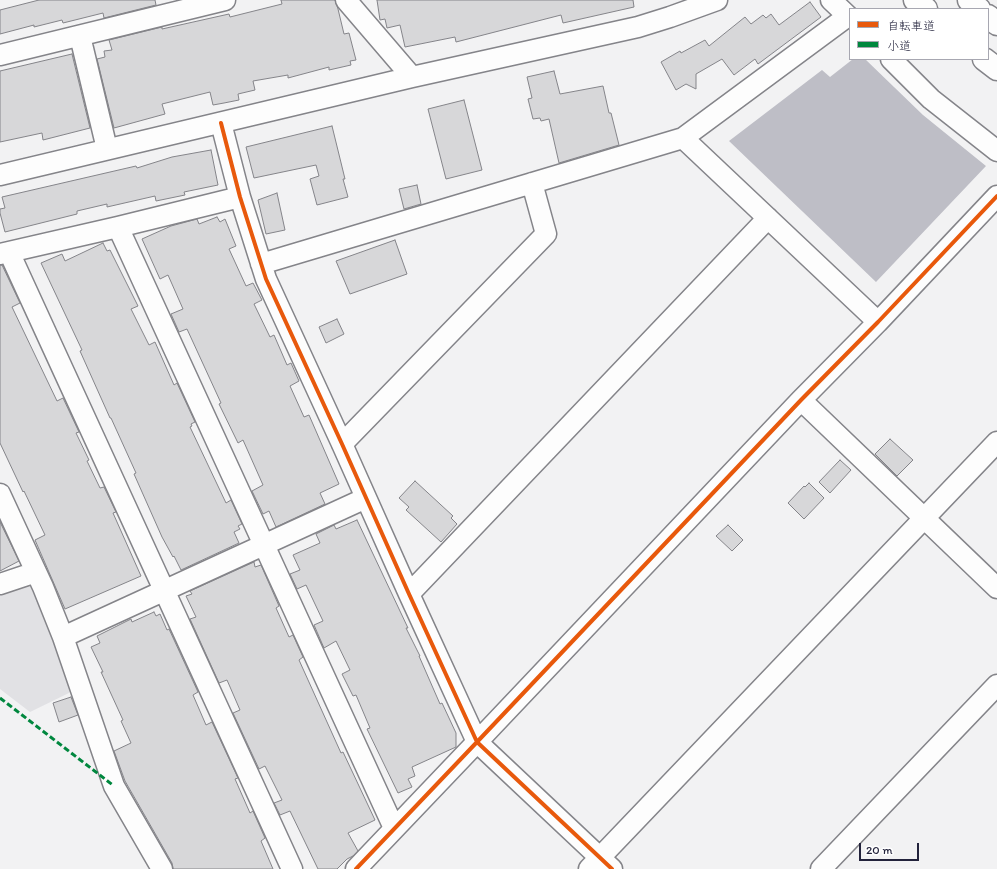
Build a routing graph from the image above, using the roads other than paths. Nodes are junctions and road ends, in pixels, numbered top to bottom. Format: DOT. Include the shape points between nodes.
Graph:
graph roads {
  1 [pos="225,0"];
  2 [pos="346,0"];
  3 [pos="717,0"];
  4 [pos="831,0"];
  5 [pos="915,0"];
  6 [pos="969,0"];
  7 [pos="197,3"];
  8 [pos="925,8"];
  9 [pos="979,8"];
  10 [pos="849,17"];
  11 [pos="989,17"];
  12 [pos="997,24"];
  13 [pos="80,36"];
  14 [pos="0,55"];
  15 [pos="892,60"];
  16 [pos="985,60"];
  17 [pos="997,69"];
  18 [pos="412,77"];
  19 [pos="222,123"];
  20 [pos="684,138"];
  21 [pos="107,149"];
  22 [pos="997,151"];
  23 [pos="0,175"];
  24 [pos="532,182"];
  25 [pos="240,196"];
  26 [pos="997,196"];
  27 [pos="768,218"];
  28 [pos="118,227"];
  29 [pos="5,253"];
  30 [pos="261,264"];
  31 [pos="878,322"];
  32 [pos="801,400"];
  33 [pos="997,442"];
  34 [pos="342,444"];
  35 [pos="0,494"];
  36 [pos="366,498"];
  37 [pos="924,519"];
  38 [pos="263,546"];
  39 [pos="36,572"];
  40 [pos="0,584"];
  41 [pos="997,588"];
  42 [pos="164,592"];
  43 [pos="409,594"];
  44 [pos="63,637"];
  45 [pos="997,685"];
  46 [pos="477,742"];
  47 [pos="394,828"];
  48 [pos="600,865"];
  49 [pos="162,869"];
  50 [pos="292,869"];
  51 [pos="356,869"];
  52 [pos="821,869"];
  1 -- 7 [label="street"];
  2 -- 18 [label="street"];
  3 -- 18 [label="street" via="638,27"];
  4 -- 10 [label="street"];
  5 -- 8 [label="highway"];
  6 -- 9 [label="highway"];
  7 -- 13 [label="street"];
  10 -- 20 [label="street"];
  11 -- 12 [label="highway"];
  13 -- 14 [label="street"];
  13 -- 21 [label="street"];
  15 -- 22 [label="street" via="931,99"];
  16 -- 17 [label="highway"];
  18 -- 19 [label="street"];
  19 -- 21 [label="street"];
  19 -- 25 [label="street"];
  20 -- 24 [label="street"];
  20 -- 27 [label="street"];
  21 -- 23 [label="street"];
  24 -- 30 [label="street"];
  24 -- 34 [label="street" via="546,234"];
  25 -- 28 [label="street"];
  25 -- 30 [label="street"];
  26 -- 31 [label="street"];
  27 -- 31 [label="street"];
  27 -- 43 [label="street"];
  28 -- 29 [label="street"];
  28 -- 38 [label="street"];
  29 -- 42 [label="street"];
  30 -- 34 [label="street"];
  31 -- 32 [label="street"];
  32 -- 37 [label="street"];
  32 -- 46 [label="street"];
  33 -- 37 [label="street"];
  34 -- 36 [label="street"];
  35 -- 39 [label="street"];
  36 -- 38 [label="street"];
  36 -- 43 [label="street"];
  37 -- 41 [label="street"];
  37 -- 48 [label="street"];
  38 -- 42 [label="street"];
  38 -- 47 [label="street"];
  39 -- 40 [label="street"];
  39 -- 44 [label="street"];
  42 -- 44 [label="street"];
  42 -- 50 [label="street"];
  43 -- 46 [label="street"];
  44 -- 49 [label="street" via="114,786"];
  45 -- 52 [label="street"];
  46 -- 47 [label="street"];
  46 -- 48 [label="street"];
  47 -- 51 [label="street"];
}
